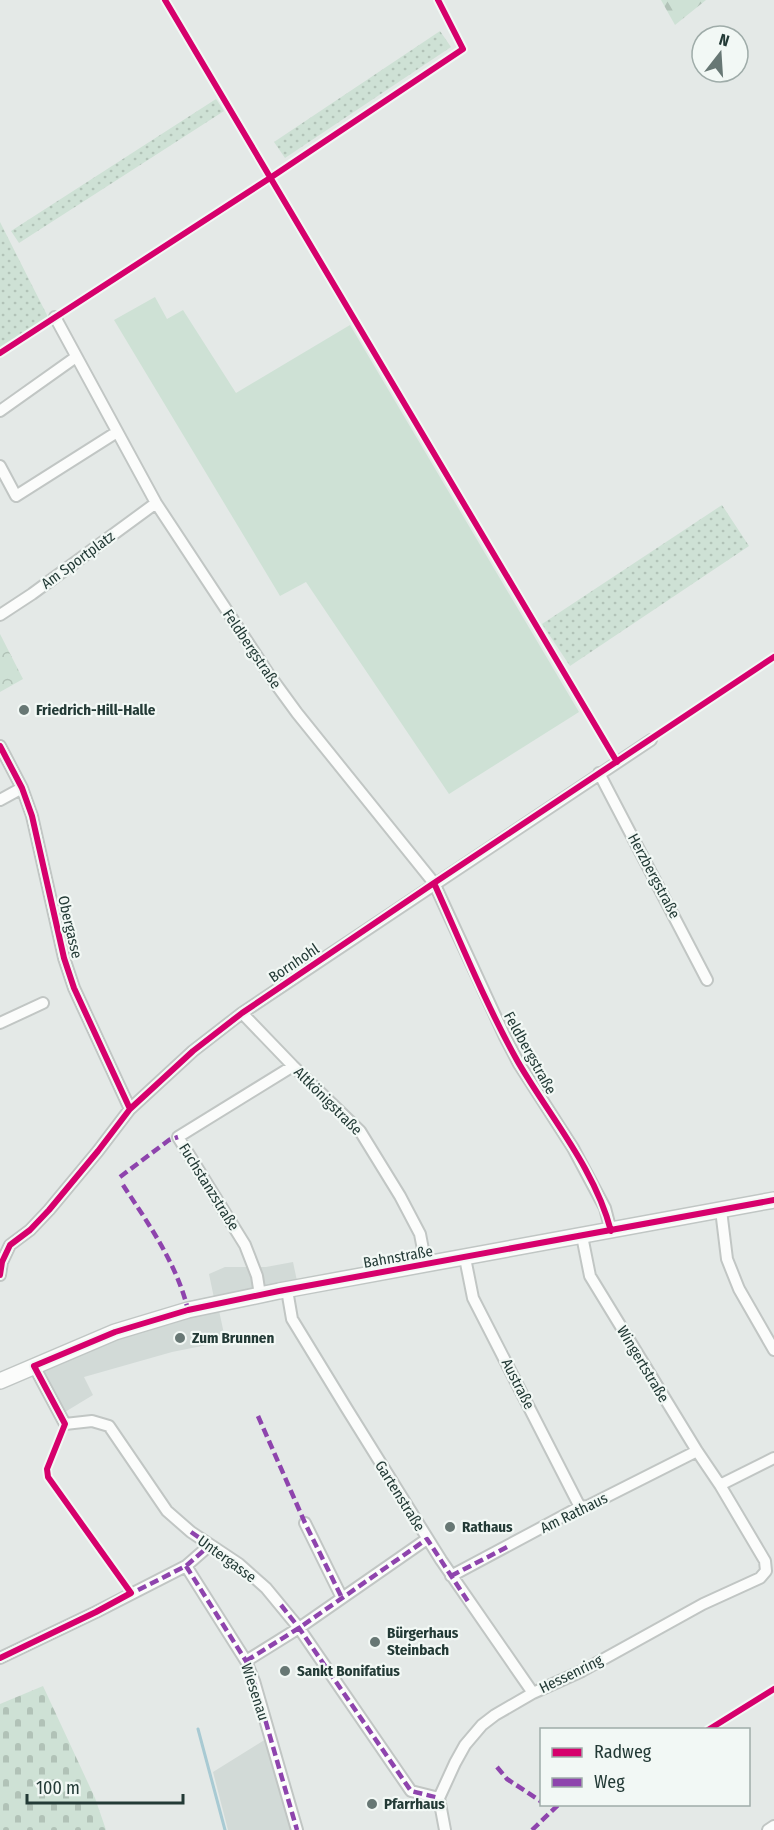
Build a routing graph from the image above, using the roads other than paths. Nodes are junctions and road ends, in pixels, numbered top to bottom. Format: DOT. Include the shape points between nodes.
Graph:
graph roads {
  1 [pos="55,317"];
  2 [pos="76,357"];
  3 [pos="0,411"];
  4 [pos="117,432"];
  5 [pos="0,466"];
  6 [pos="156,503"];
  7 [pos="0,615"];
  8 [pos="651,740"];
  9 [pos="0,746"];
  10 [pos="599,773"];
  11 [pos="22,788"];
  12 [pos="0,800"];
  13 [pos="434,883"];
  14 [pos="707,980"];
  15 [pos="43,1003"];
  16 [pos="242,1013"];
  17 [pos="0,1023"];
  18 [pos="293,1066"];
  19 [pos="130,1108"];
  20 [pos="774,1200"];
  21 [pos="721,1210"];
  22 [pos="611,1231"];
  23 [pos="582,1236"];
  24 [pos="465,1258"];
  25 [pos="1,1262"];
  26 [pos="426,1265"];
  27 [pos="0,1275"];
  28 [pos="287,1290"];
  29 [pos="260,1295"];
  30 [pos="774,1350"];
  31 [pos="34,1366"];
  32 [pos="0,1381"];
  33 [pos="697,1451"];
  34 [pos="774,1458"];
  35 [pos="720,1485"];
  36 [pos="580,1507"];
  37 [pos="305,1523"];
  38 [pos="427,1539"];
  39 [pos="210,1545"];
  40 [pos="186,1566"];
  41 [pos="766,1571"];
  42 [pos="451,1576"];
  43 [pos="342,1598"];
  44 [pos="299,1628"];
  45 [pos="0,1658"];
  46 [pos="246,1661"];
  47 [pos="533,1693"];
  48 [pos="439,1798"];
  49 [pos="774,1826"];
  50 [pos="297,1830"];
  51 [pos="445,1830"];
  52 [pos="768,1830"];
  1 -- 2 [label="street, Feldbergstraße"];
  2 -- 3 [label="street"];
  2 -- 4 [label="street, Feldbergstraße"];
  4 -- 5 [label="street" via="16,496"];
  4 -- 6 [label="street, Feldbergstraße"];
  6 -- 7 [label="street, Am Sportplatz"];
  6 -- 13 [label="street, Feldbergstraße" via="276,685"];
  8 -- 10 [label="street, Bornhohl"];
  9 -- 11 [label="street, Obergasse"];
  10 -- 13 [label="street, Bornhohl"];
  10 -- 14 [label="street, Herzbergstraße"];
  11 -- 12 [label="street"];
  11 -- 19 [label="street, Obergasse" via="74,988"];
  13 -- 16 [label="street, Bornhohl"];
  13 -- 22 [label="street, Feldbergstraße" via="505,1037 573,1148 605,1208"];
  15 -- 17 [label="street"];
  16 -- 18 [label="street, Altkönigstraße"];
  16 -- 19 [label="street, Bornhohl"];
  18 -- 26 [label="street, Altkönigstraße" via="368,1141 420,1234"];
  18 -- 29 [label="street, Fuchstanzstraße" via="178,1137 245,1245"];
  19 -- 25 [label="street, Bornhohl" via="49,1210 10,1245"];
  20 -- 21 [label="main road, Bahnstraße"];
  21 -- 22 [label="main road, Bahnstraße"];
  21 -- 30 [label="street" via="728,1259 739,1289"];
  22 -- 23 [label="main road, Bahnstraße"];
  23 -- 24 [label="main road, Bahnstraße"];
  23 -- 33 [label="street, Wingertstraße" via="590,1276"];
  24 -- 26 [label="main road, Bahnstraße"];
  24 -- 36 [label="street, Austraße" via="473,1298"];
  25 -- 27 [label="street, Bornhohl"];
  26 -- 28 [label="main road, Bahnstraße"];
  28 -- 29 [label="main road, Bahnstraße"];
  28 -- 38 [label="street, Gartenstraße" via="292,1319"];
  29 -- 31 [label="main road, Bahnstraße" via="188,1310 115,1332"];
  31 -- 32 [label="main road, Bahnstraße"];
  31 -- 39 [label="street, Untergasse" via="65,1424 92,1421 109,1426 167,1511"];
  33 -- 35 [label="street, Wingertstraße"];
  33 -- 36 [label="street, Am Rathaus"];
  34 -- 35 [label="street"];
  35 -- 41 [label="street, Wingertstraße" via="765,1561"];
  36 -- 42 [label="street, Am Rathaus"];
  37 -- 43 [label="street"];
  38 -- 42 [label="street, Gartenstraße"];
  38 -- 43 [label="street"];
  39 -- 40 [label="street"];
  39 -- 44 [label="street, Untergasse" via="266,1588"];
  40 -- 45 [label="street"];
  40 -- 46 [label="street, Wiesenau"];
  41 -- 47 [label="street, Hessenring" via="760,1578"];
  42 -- 47 [label="street, Gartenstraße"];
  43 -- 44 [label="street"];
  44 -- 46 [label="street"];
  44 -- 48 [label="street, Untergasse" via="411,1791"];
  46 -- 50 [label="street, Wiesenau"];
  47 -- 48 [label="street, Hessenring" via="495,1715 471,1736"];
  48 -- 51 [label="street"];
  49 -- 52 [label="street"];
}
